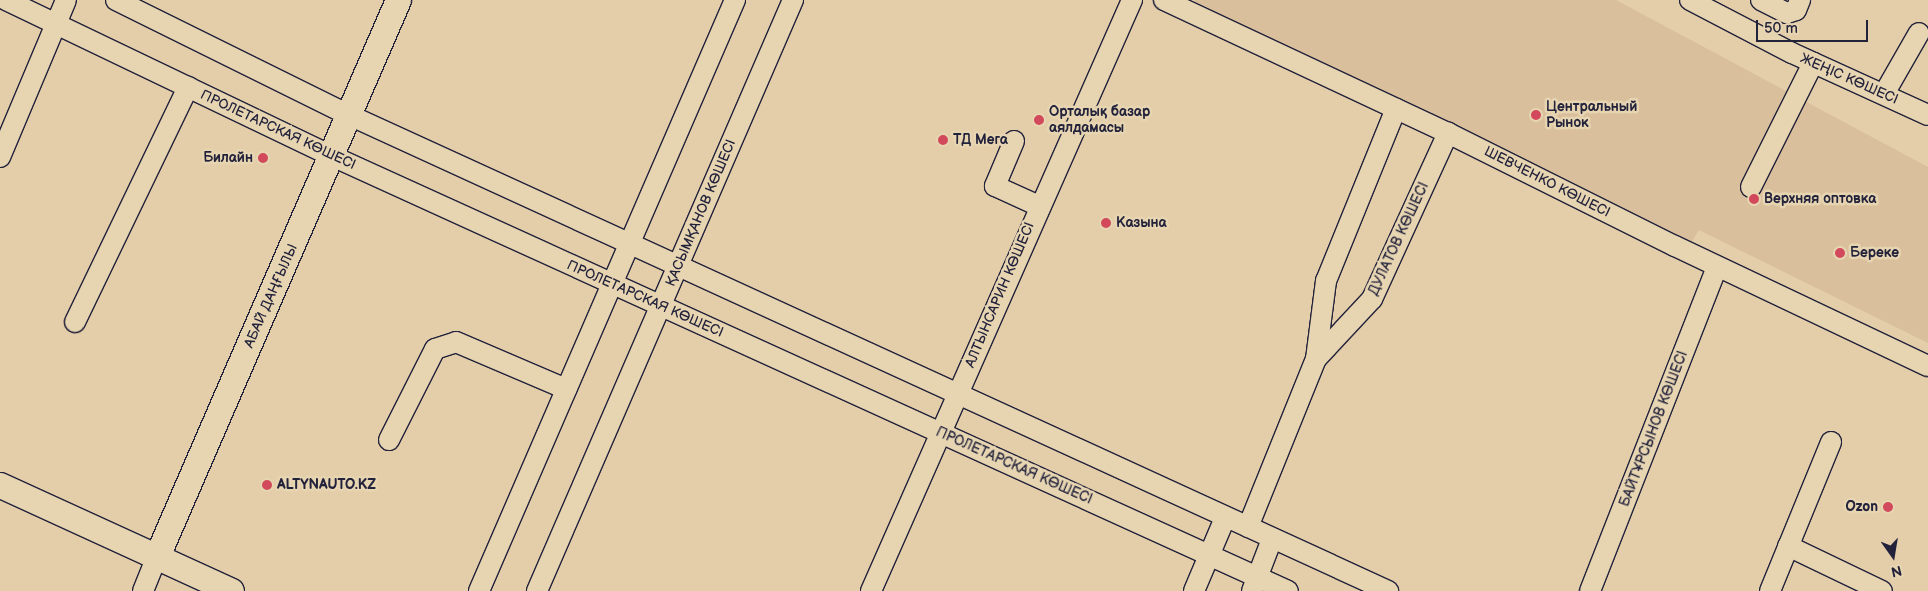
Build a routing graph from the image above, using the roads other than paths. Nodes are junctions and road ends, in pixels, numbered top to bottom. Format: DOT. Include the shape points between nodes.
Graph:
graph roads {
  1 [pos="5,0"];
  2 [pos="66,0"];
  3 [pos="116,0"];
  4 [pos="398,0"];
  5 [pos="735,0"];
  6 [pos="793,0"];
  7 [pos="1132,0"];
  8 [pos="1164,0"];
  9 [pos="1690,0"];
  10 [pos="1761,0"];
  11 [pos="1800,0"];
  12 [pos="0,9"];
  13 [pos="1779,11"];
  14 [pos="56,24"];
  15 [pos="1918,33"];
  16 [pos="1769,41"];
  17 [pos="1813,63"];
  18 [pos="188,87"];
  19 [pos="1884,94"];
  20 [pos="1396,109"];
  21 [pos="349,115"];
  22 [pos="1928,115"];
  23 [pos="1448,132"];
  24 [pos="1014,141"];
  25 [pos="332,156"];
  26 [pos="0,157"];
  27 [pos="1751,187"];
  28 [pos="1038,206"];
  29 [pos="630,243"];
  30 [pos="678,266"];
  31 [pos="1718,267"];
  32 [pos="612,284"];
  33 [pos="660,306"];
  34 [pos="75,322"];
  35 [pos="1316,359"];
  36 [pos="1928,366"];
  37 [pos="566,389"];
  38 [pos="958,394"];
  39 [pos="941,433"];
  40 [pos="389,440"];
  41 [pos="1831,442"];
  42 [pos="0,484"];
  43 [pos="1225,518"];
  44 [pos="1248,527"];
  45 [pos="1272,540"];
  46 [pos="1788,546"];
  47 [pos="1209,555"];
  48 [pos="157,556"];
  49 [pos="1255,584"];
  50 [pos="143,591"];
  51 [pos="231,591"];
  52 [pos="479,591"];
  53 [pos="537,591"];
  54 [pos="871,591"];
  55 [pos="1194,591"];
  56 [pos="1288,591"];
  57 [pos="1388,591"];
  58 [pos="1590,591"];
  59 [pos="1770,591"];
  60 [pos="1882,591"];
  1 -- 12 [label="street"];
  1 -- 14 [label="street, ПРОЛЕТАРСКАЯ КӨШЕСІ"];
  2 -- 14 [label="street"];
  3 -- 21 [label="street"];
  4 -- 21 [label="main road, АБАЙ ДАҢҒЫЛЫ"];
  5 -- 29 [label="street"];
  6 -- 30 [label="street, ҚАСЫМҚАНОВ КӨШЕСІ"];
  7 -- 28 [label="street, АЛТЫНСАРИН КӨШЕСІ"];
  8 -- 20 [label="street, ШЕВЧЕНКО КӨШЕСІ"];
  9 -- 16 [label="street, ЖЕҢІС КӨШЕСІ"];
  10 -- 13 [label="street"];
  11 -- 13 [label="street" via="1796,10"];
  13 -- 16 [label="street"];
  14 -- 18 [label="street, ПРОЛЕТАРСКАЯ КӨШЕСІ"];
  14 -- 26 [label="street"];
  15 -- 19 [label="street"];
  16 -- 17 [label="street, ЖЕҢІС КӨШЕСІ" via="1793,46"];
  17 -- 19 [label="street, ЖЕҢІС КӨШЕСІ"];
  17 -- 27 [label="street"];
  18 -- 25 [label="street, ПРОЛЕТАРСКАЯ КӨШЕСІ"];
  18 -- 34 [label="street"];
  19 -- 22 [label="street, ЖЕҢІС КӨШЕСІ"];
  20 -- 23 [label="street, ШЕВЧЕНКО КӨШЕСІ"];
  20 -- 35 [label="street, ДУЛАТОВ КӨШЕСІ" via="1326,281"];
  21 -- 25 [label="main road, АБАЙ ДАҢҒЫЛЫ"];
  21 -- 29 [label="street"];
  23 -- 31 [label="street, ШЕВЧЕНКО КӨШЕСІ"];
  23 -- 35 [label="street, ДУЛАТОВ КӨШЕСІ" via="1372,299"];
  24 -- 28 [label="street" via="995,186"];
  25 -- 32 [label="street, ПРОЛЕТАРСКАЯ КӨШЕСІ"];
  25 -- 48 [label="main road, АБАЙ ДАҢҒЫЛЫ"];
  28 -- 38 [label="street, АЛТЫНСАРИН КӨШЕСІ"];
  29 -- 30 [label="street"];
  29 -- 32 [label="street"];
  30 -- 33 [label="street, ҚАСЫМҚАНОВ КӨШЕСІ"];
  30 -- 38 [label="street"];
  31 -- 36 [label="street, ШЕВЧЕНКО КӨШЕСІ"];
  31 -- 58 [label="street, БАЙТҰРСЫНОВ КӨШЕСІ"];
  32 -- 33 [label="street, ПРОЛЕТАРСКАЯ КӨШЕСІ"];
  32 -- 37 [label="street"];
  33 -- 39 [label="street, ПРОЛЕТАРСКАЯ КӨШЕСІ"];
  33 -- 53 [label="street, ҚАСЫМҚАНОВ КӨШЕСІ"];
  35 -- 44 [label="street, ДУЛАТОВ КӨШЕСІ"];
  37 -- 40 [label="street" via="456,342 435,348"];
  37 -- 52 [label="street"];
  38 -- 39 [label="street, АЛТЫНСАРИН КӨШЕСІ"];
  38 -- 43 [label="street"];
  39 -- 47 [label="street, ПРОЛЕТАРСКАЯ КӨШЕСІ"];
  39 -- 54 [label="street, АЛТЫНСАРИН КӨШЕСІ"];
  41 -- 46 [label="street"];
  42 -- 48 [label="main road"];
  43 -- 44 [label="street"];
  43 -- 47 [label="street"];
  44 -- 45 [label="street"];
  45 -- 49 [label="street"];
  45 -- 57 [label="street"];
  46 -- 59 [label="street"];
  46 -- 60 [label="street"];
  47 -- 49 [label="street, ПРОЛЕТАРСКАЯ КӨШЕСІ"];
  47 -- 55 [label="street"];
  48 -- 50 [label="street, АБАЙ ДАҢҒЫЛЫ"];
  48 -- 51 [label="main road"];
  49 -- 56 [label="street, ПРОЛЕТАРСКАЯ КӨШЕСІ"];
}
